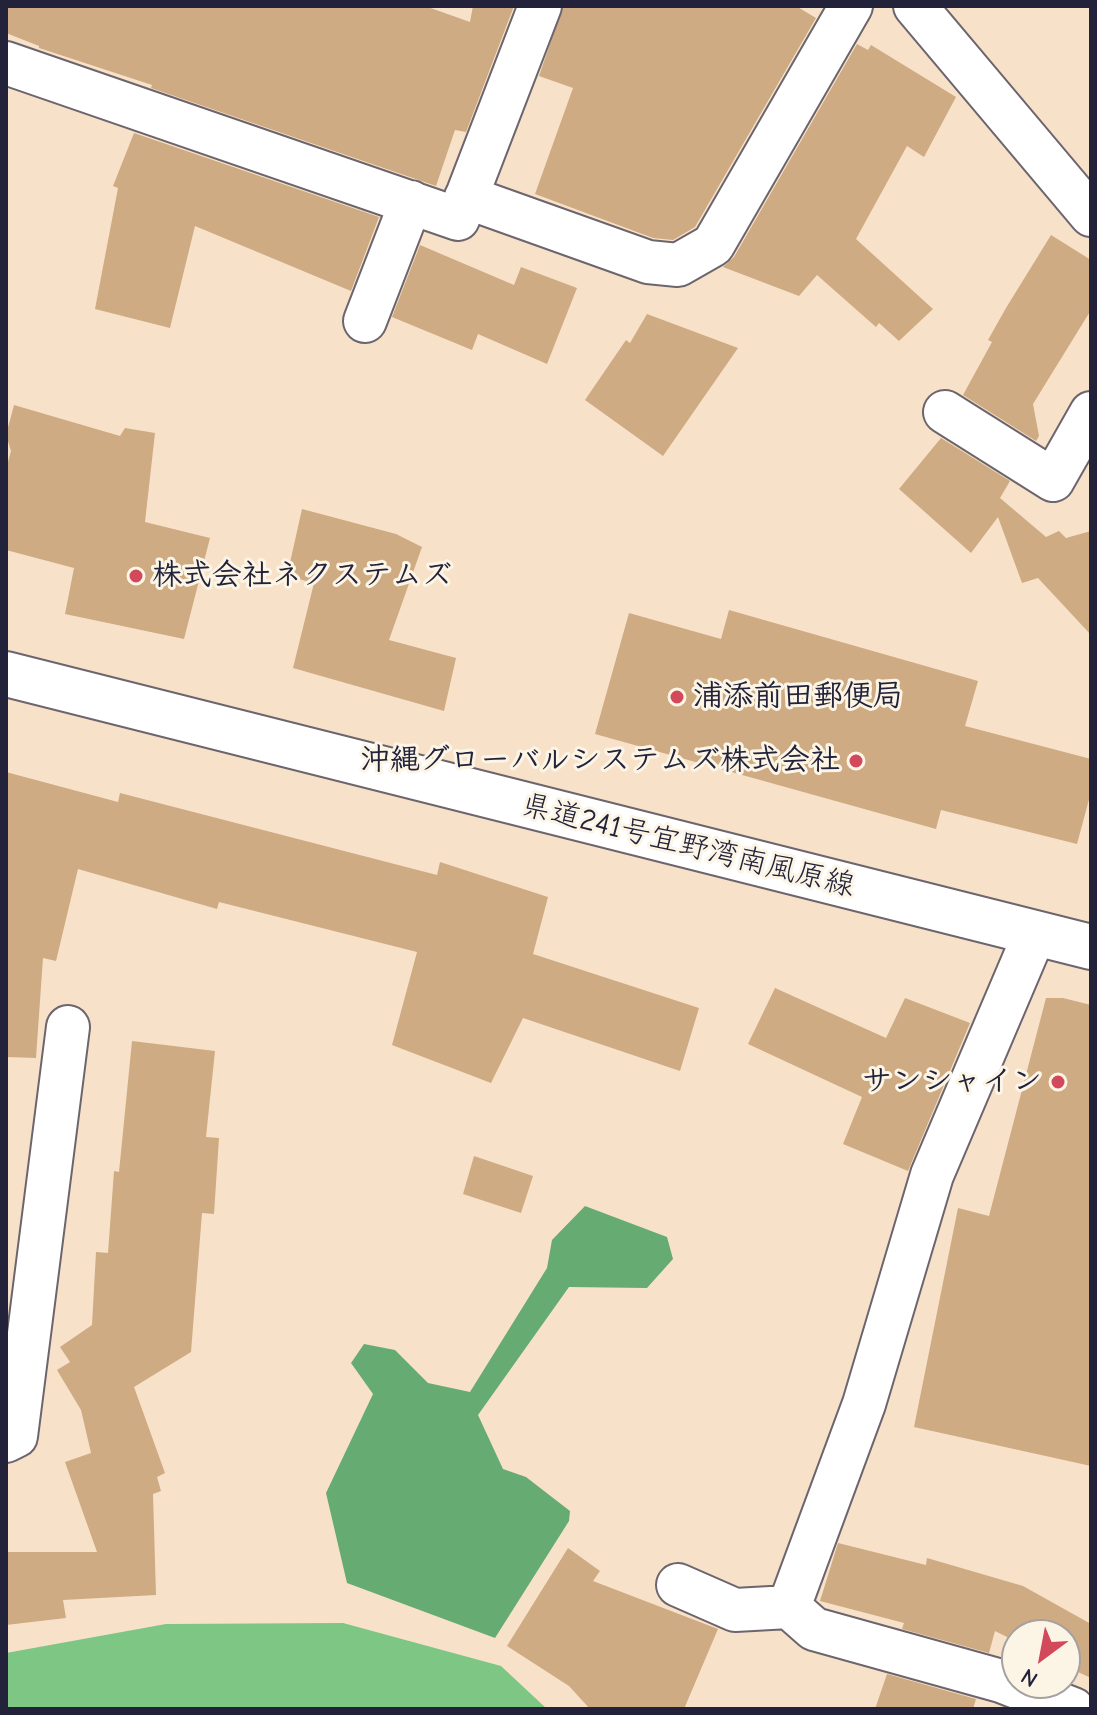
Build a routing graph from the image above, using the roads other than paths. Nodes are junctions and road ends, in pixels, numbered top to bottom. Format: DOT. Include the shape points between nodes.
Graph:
graph roads {
  1 [pos="540,6"];
  2 [pos="851,6"];
  3 [pos="915,6"];
  4 [pos="6,63"];
  5 [pos="466,197"];
  6 [pos="411,202"];
  7 [pos="1091,215"];
  8 [pos="365,321"];
  9 [pos="945,412"];
  10 [pos="1091,413"];
  11 [pos="6,674"];
  12 [pos="1035,933"];
  13 [pos="1091,947"];
  14 [pos="68,1027"];
  15 [pos="6,1441"];
  16 [pos="678,1585"];
  17 [pos="789,1607"];
  18 [pos="1073,1709"];
  1 -- 5 [label="street"];
  2 -- 5 [label="street" via="713,245 678,265 648,262"];
  3 -- 7 [label="street"];
  4 -- 6 [label="street"];
  5 -- 6 [label="street" via="458,219"];
  6 -- 8 [label="street"];
  9 -- 10 [label="street" via="1053,480"];
  11 -- 12 [label="main road, 県道241号宜野湾南風原線"];
  12 -- 13 [label="main road, 県道241号宜野湾南風原線"];
  12 -- 17 [label="street" via="932,1175 864,1404"];
  14 -- 15 [label="street" via="16,1436"];
  16 -- 17 [label="street" via="735,1610"];
  17 -- 18 [label="street" via="814,1629 1001,1681"];
}
